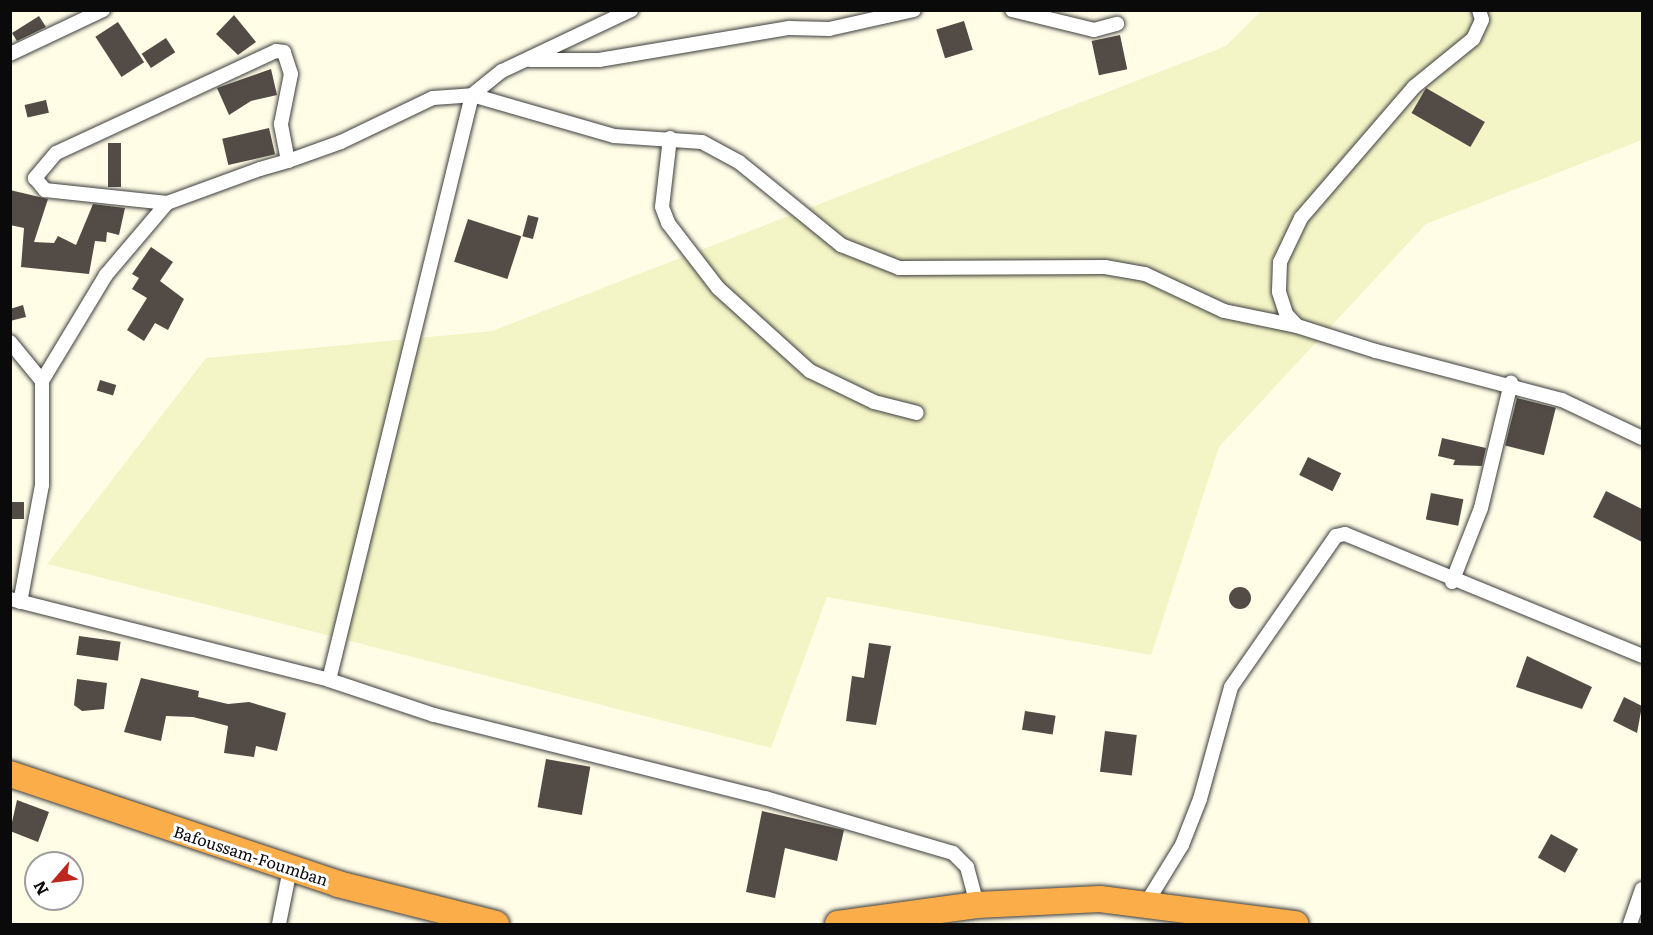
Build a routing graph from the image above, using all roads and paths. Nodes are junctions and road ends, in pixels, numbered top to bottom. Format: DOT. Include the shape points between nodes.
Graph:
graph roads {
  1 [pos="104,10"];
  2 [pos="631,10"];
  3 [pos="914,10"];
  4 [pos="1012,10"];
  5 [pos="1479,10"];
  6 [pos="1117,24"];
  7 [pos="10,54"];
  8 [pos="528,60"];
  9 [pos="472,95"];
  10 [pos="670,138"];
  11 [pos="288,161"];
  12 [pos="167,203"];
  13 [pos="1297,326"];
  14 [pos="10,342"];
  15 [pos="42,381"];
  16 [pos="1510,383"];
  17 [pos="917,413"];
  18 [pos="1642,438"];
  19 [pos="1452,582"];
  20 [pos="15,600"];
  21 [pos="1642,657"];
  22 [pos="329,680"];
  23 [pos="10,774"];
  24 [pos="290,869"];
  25 [pos="1642,889"];
  26 [pos="1147,902"];
  27 [pos="977,905"];
  28 [pos="279,924"];
  29 [pos="495,924"];
  30 [pos="838,924"];
  31 [pos="1295,924"];
  32 [pos="1630,924"];
  1 -- 7 [label="street"];
  2 -- 8 [label="street"];
  3 -- 8 [label="street" via="829,29 789,28 599,60"];
  4 -- 6 [label="street" via="1094,30"];
  5 -- 13 [label="street" via="1482,20 1473,39 1414,87 1301,218 1280,262 1279,292 1286,314"];
  8 -- 9 [label="street" via="502,70"];
  9 -- 10 [label="street" via="614,136"];
  9 -- 11 [label="street" via="433,98 383,125"];
  9 -- 22 [label="street"];
  10 -- 13 [label="street" via="721,150 841,245 899,268 1105,267 1144,274 1224,311"];
  10 -- 17 [label="street" via="662,207 718,288 810,371 874,402"];
  11 -- 12 [label="street"];
  11 -- 12 [label="street" via="281,124 291,74 284,52 276,51 56,153 34,178 45,190"];
  12 -- 15 [label="street" via="106,275"];
  13 -- 16 [label="street" via="1376,351"];
  14 -- 15 [label="street"];
  15 -- 20 [label="street" via="42,485"];
  16 -- 18 [label="street" via="1562,400"];
  16 -- 19 [label="street" via="1481,508"];
  19 -- 21 [label="street"];
  19 -- 26 [label="street" via="1345,534 1329,542 1231,687 1200,799 1182,845"];
  20 -- 22 [label="street"];
  22 -- 27 [label="street" via="434,715 765,798 953,853 967,867"];
  23 -- 24 [label="highway, Bafoussam-Foumban"];
  24 -- 28 [label="street"];
  24 -- 29 [label="highway, Bafoussam-Foumban"];
  25 -- 32 [label="street"];
  26 -- 27 [label="highway" via="1049,899"];
  26 -- 31 [label="highway"];
  27 -- 30 [label="highway"];
}
